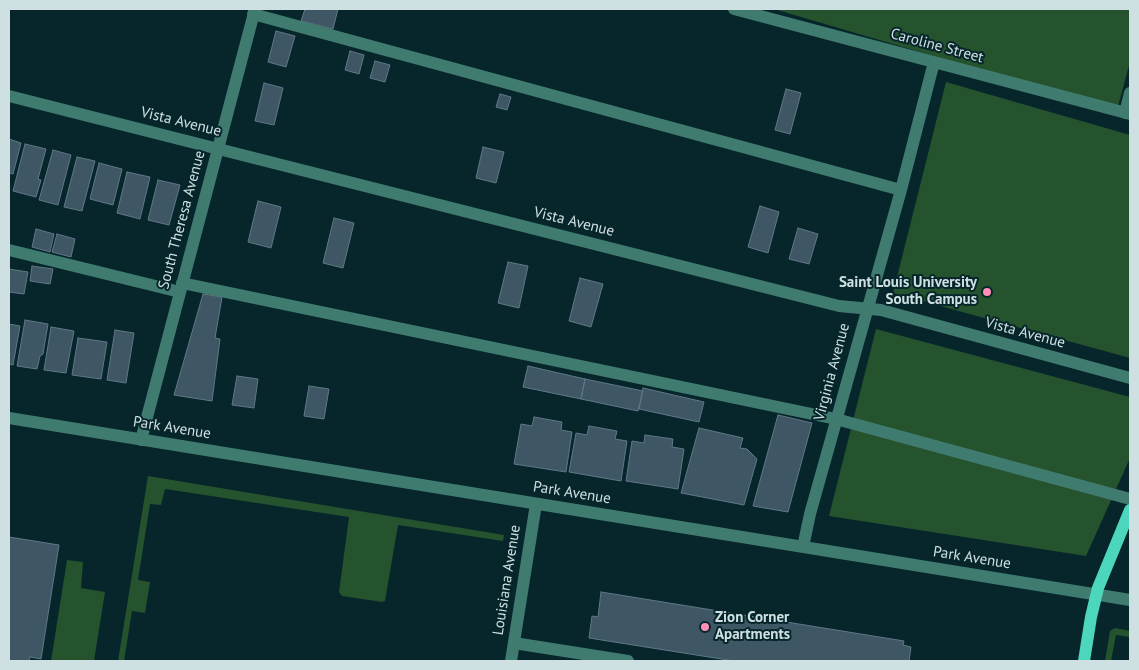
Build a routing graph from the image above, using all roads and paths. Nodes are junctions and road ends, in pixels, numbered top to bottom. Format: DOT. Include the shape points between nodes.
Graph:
graph roads {
  1 [pos="734,9"];
  2 [pos="254,12"];
  3 [pos="934,62"];
  4 [pos="1130,93"];
  5 [pos="9,96"];
  6 [pos="1128,113"];
  7 [pos="218,148"];
  8 [pos="901,190"];
  9 [pos="9,250"];
  10 [pos="181,288"];
  11 [pos="866,310"];
  12 [pos="1130,378"];
  13 [pos="9,418"];
  14 [pos="836,419"];
  15 [pos="141,440"];
  16 [pos="1130,499"];
  17 [pos="536,504"];
  18 [pos="1130,510"];
  19 [pos="803,547"];
  20 [pos="1096,595"];
  21 [pos="1130,600"];
  22 [pos="514,643"];
  23 [pos="511,661"];
  24 [pos="628,661"];
  25 [pos="1084,661"];
  1 -- 3 [label="street, Caroline Street"];
  2 -- 7 [label="street, South Theresa Avenue"];
  2 -- 8 [label="street"];
  3 -- 6 [label="street, Caroline Street"];
  3 -- 8 [label="street, Virginia Avenue"];
  4 -- 6 [label="street"];
  5 -- 7 [label="street, Vista Avenue"];
  7 -- 10 [label="street, South Theresa Avenue"];
  7 -- 11 [label="street, Vista Avenue" via="829,304"];
  8 -- 11 [label="street, Virginia Avenue"];
  9 -- 10 [label="street"];
  10 -- 14 [label="street"];
  10 -- 15 [label="street, South Theresa Avenue"];
  11 -- 12 [label="street, Vista Avenue" via="881,310"];
  11 -- 14 [label="street, Virginia Avenue"];
  13 -- 15 [label="street, Park Avenue"];
  14 -- 16 [label="street"];
  14 -- 19 [label="street, Virginia Avenue"];
  15 -- 17 [label="street, Park Avenue"];
  17 -- 19 [label="street, Park Avenue"];
  17 -- 22 [label="street, Louisiana Avenue"];
  18 -- 20 [label="main road"];
  19 -- 20 [label="street, Park Avenue"];
  20 -- 21 [label="street, Park Avenue"];
  20 -- 25 [label="main road"];
  22 -- 23 [label="street, Louisiana Avenue"];
  22 -- 24 [label="street"];
}
